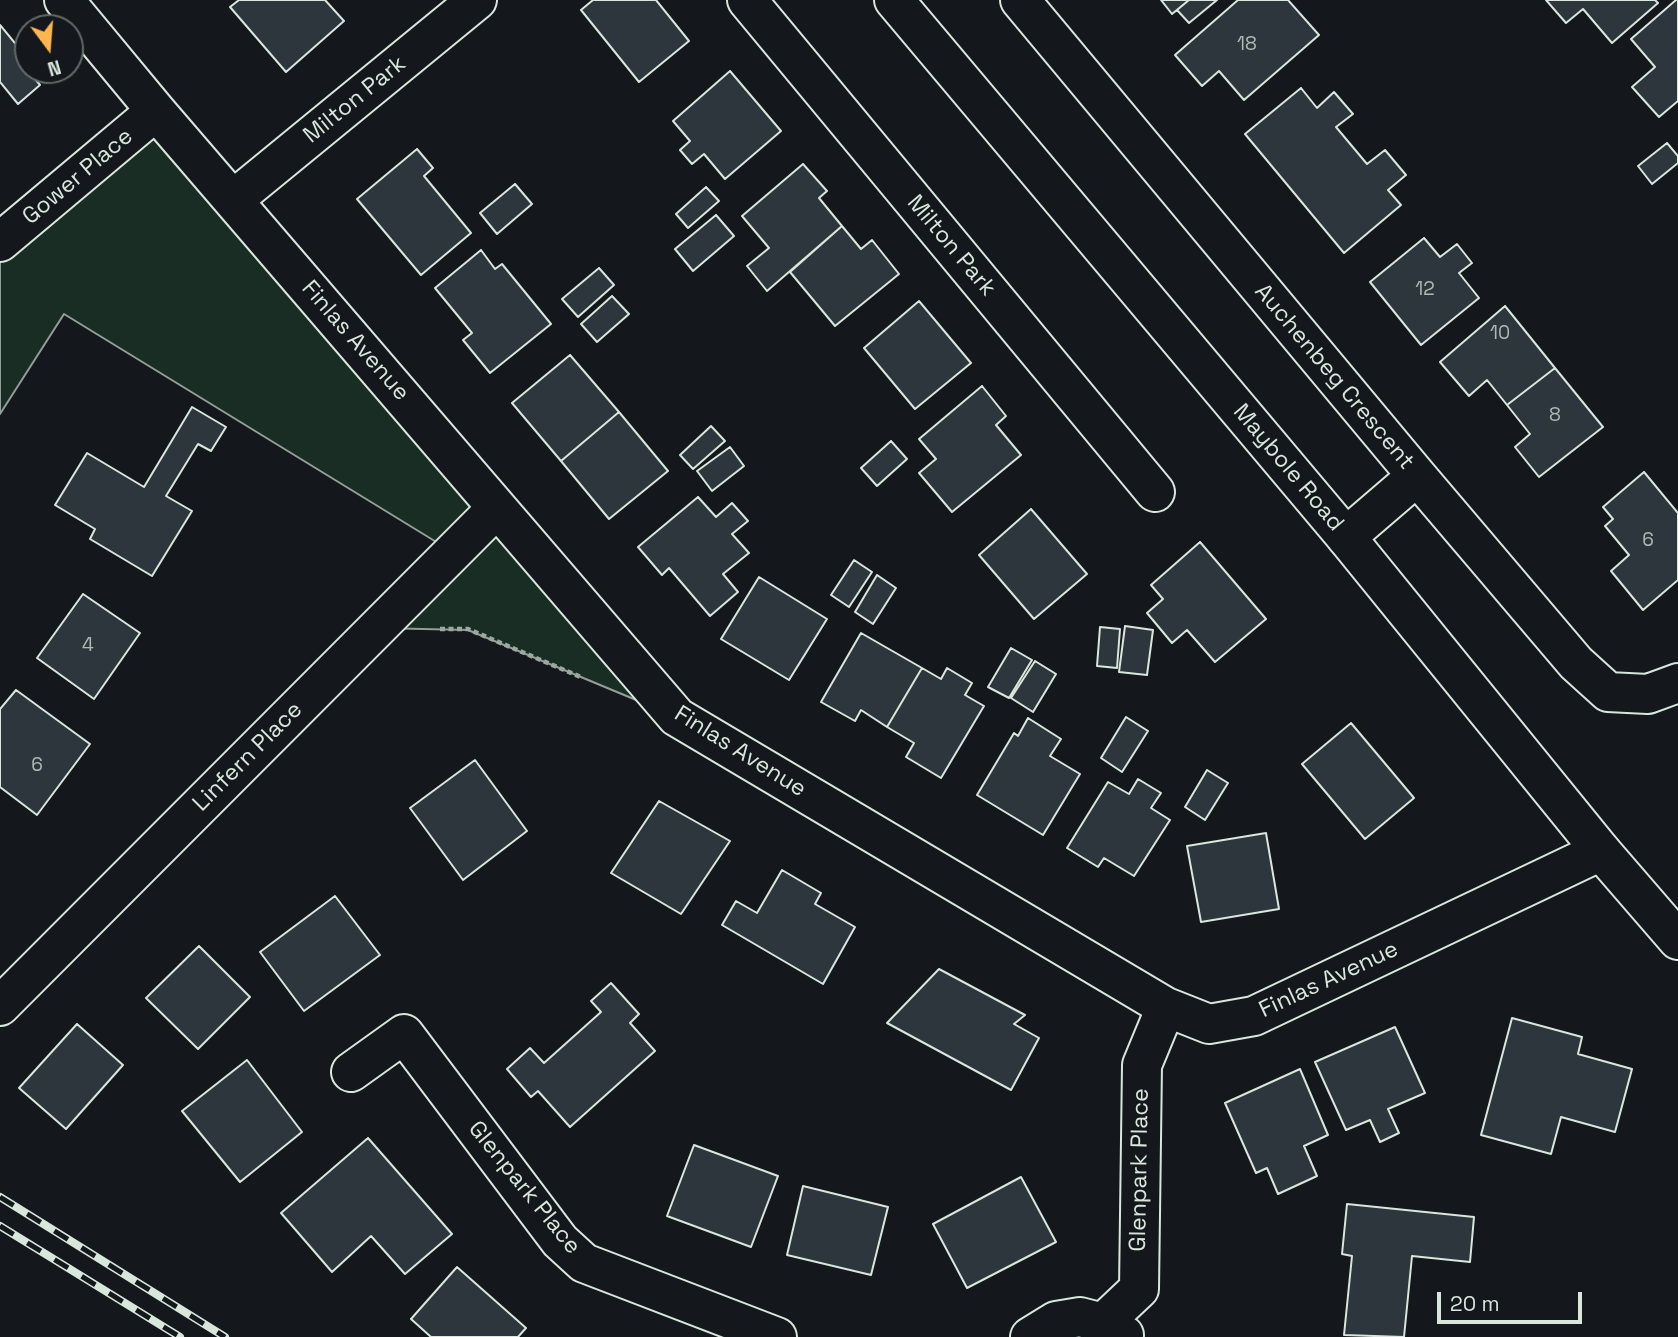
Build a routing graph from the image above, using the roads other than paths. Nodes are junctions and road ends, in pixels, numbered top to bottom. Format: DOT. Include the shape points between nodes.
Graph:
graph roads {
  1 [pos="64,0"];
  2 [pos="477,0"];
  3 [pos="747,0"];
  4 [pos="894,0"];
  5 [pos="1020,0"];
  6 [pos="156,111"];
  7 [pos="233,200"];
  8 [pos="0,242"];
  9 [pos="1417,477"];
  10 [pos="1155,492"];
  11 [pos="497,508"];
  12 [pos="1346,537"];
  13 [pos="1678,683"];
  14 [pos="1601,851"];
  15 [pos="1678,940"];
  16 [pos="0,1006"];
  17 [pos="1166,1007"];
  18 [pos="351,1072"];
  19 [pos="1114,1330"];
  20 [pos="777,1337"];
  21 [pos="1030,1337"];
  1 -- 6 [label="street, Finlas Avenue"];
  2 -- 7 [label="street, Milton Park"];
  3 -- 10 [label="street, Milton Park"];
  4 -- 12 [label="street, Maybole Road"];
  5 -- 9 [label="street, Auchenbeg Crescent"];
  6 -- 7 [label="street, Finlas Avenue"];
  6 -- 8 [label="street, Gower Place"];
  7 -- 11 [label="street, Finlas Avenue"];
  9 -- 12 [label="street"];
  9 -- 13 [label="street, Auchenbeg Crescent" via="1576,663 1608,692 1648,694"];
  11 -- 16 [label="street, Linfern Place"];
  11 -- 17 [label="street, Finlas Avenue" via="677,718"];
  12 -- 14 [label="street, Maybole Road"];
  14 -- 15 [label="street, Maybole Road"];
  14 -- 17 [label="street, Finlas Avenue" via="1254,1016 1209,1024"];
  17 -- 19 [label="street, Glenpark Place" via="1142,1065 1139,1289"];
  18 -- 20 [label="street, Glenpark Place" via="404,1034 560,1241 584,1263"];
  19 -- 21 [label="street, Glenpark Place" via="1080,1317 1056,1321"];
}
